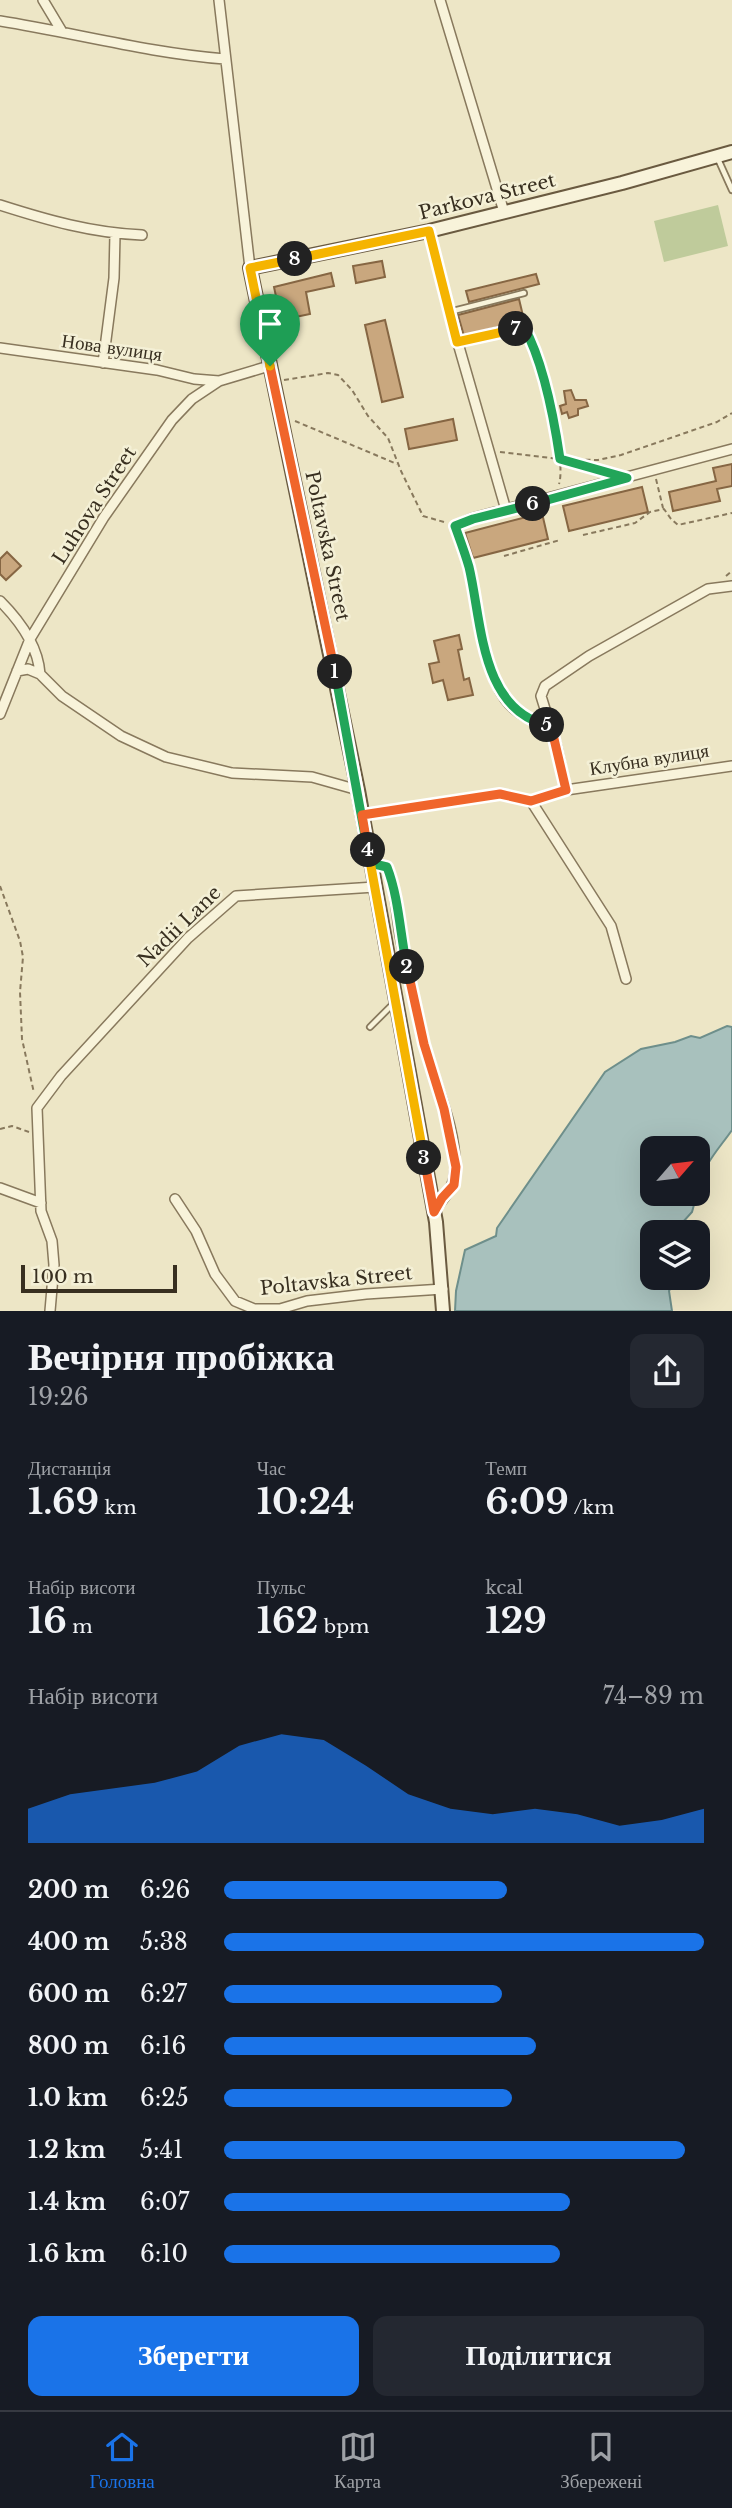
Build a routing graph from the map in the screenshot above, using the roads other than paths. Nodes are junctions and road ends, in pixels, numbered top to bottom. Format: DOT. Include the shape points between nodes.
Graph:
graph roads {
  1 [pos="43,0"];
  2 [pos="219,0"];
  3 [pos="440,0"];
  4 [pos="0,21"];
  5 [pos="61,30"];
  6 [pos="225,59"];
  7 [pos="732,152"];
  8 [pos="717,157"];
  9 [pos="732,190"];
  10 [pos="0,205"];
  11 [pos="504,212"];
  12 [pos="429,231"];
  13 [pos="115,234"];
  14 [pos="142,235"];
  15 [pos="250,268"];
  16 [pos="524,293"];
  17 [pos="449,312"];
  18 [pos="524,327"];
  19 [pos="457,342"];
  20 [pos="0,348"];
  21 [pos="103,363"];
  22 [pos="270,366"];
  23 [pos="219,381"];
  24 [pos="732,449"];
  25 [pos="506,510"];
  26 [pos="732,586"];
  27 [pos="0,601"];
  28 [pos="30,639"];
  29 [pos="17,671"];
  30 [pos="40,674"];
  31 [pos="0,714"];
  32 [pos="551,726"];
  33 [pos="732,766"];
  34 [pos="358,790"];
  35 [pos="566,790"];
  36 [pos="531,801"];
  37 [pos="362,815"];
  38 [pos="370,863"];
  39 [pos="375,887"];
  40 [pos="626,979"];
  41 [pos="395,1002"];
  42 [pos="370,1027"];
  43 [pos="0,1188"];
  44 [pos="175,1199"];
  45 [pos="41,1203"];
  46 [pos="435,1217"];
  47 [pos="443,1289"];
  48 [pos="51,1311"];
  49 [pos="443,1311"];
  1 -- 5 [label="street"];
  2 -- 6 [label="street, Poltavska Street"];
  3 -- 11 [label="street"];
  4 -- 5 [label="street"];
  5 -- 6 [label="street" via="184,56"];
  6 -- 15 [label="street, Poltavska Street"];
  7 -- 8 [label="street, Parkova Street"];
  8 -- 9 [label="lane"];
  8 -- 11 [label="street, Parkova Street"];
  10 -- 13 [label="street" via="59,224"];
  11 -- 12 [label="street, Parkova Street"];
  12 -- 15 [label="street, Parkova Street"];
  12 -- 17 [label="street"];
  13 -- 14 [label="street"];
  13 -- 21 [label="street"];
  15 -- 22 [label="street, Poltavska Street"];
  16 -- 17 [label="lane"];
  17 -- 19 [label="street"];
  18 -- 19 [label="lane"];
  19 -- 25 [label="street"];
  20 -- 21 [label="street, Нова вулиця"];
  21 -- 23 [label="street, Нова вулиця"];
  22 -- 23 [label="street, Luhova Street"];
  22 -- 34 [label="street, Poltavska Street"];
  23 -- 28 [label="street, Luhova Street" via="192,399 141,462"];
  24 -- 25 [label="street"];
  25 -- 32 [label="street" via="455,526 483,640 505,699 526,718"];
  26 -- 32 [label="street" via="708,589 545,686 541,696"];
  27 -- 28 [label="street"];
  28 -- 29 [label="street, Luhova Street"];
  28 -- 30 [label="street"];
  29 -- 30 [label="street"];
  29 -- 31 [label="street, Luhova Street"];
  30 -- 34 [label="street" via="62,696 121,736 166,757 232,773 312,777"];
  32 -- 35 [label="street"];
  33 -- 35 [label="street, Клубна вулиця"];
  34 -- 37 [label="street, Poltavska Street"];
  35 -- 36 [label="street, Клубна вулиця"];
  36 -- 37 [label="street, Клубна вулиця" via="500,794"];
  36 -- 40 [label="street" via="611,926"];
  37 -- 38 [label="street, Poltavska Street"];
  38 -- 39 [label="street, Poltavska Street"];
  38 -- 46 [label="street" via="387,867 393,883 424,1044 451,1138 454,1185 442,1198"];
  39 -- 41 [label="street, Poltavska Street"];
  39 -- 45 [label="street, Nadii Lane" via="236,896 188,938 109,1021 37,1108"];
  41 -- 42 [label="lane"];
  41 -- 46 [label="street, Poltavska Street"];
  43 -- 45 [label="street"];
  44 -- 47 [label="street, Poltavska Street" via="196,1231 215,1275 235,1301 254,1309"];
  45 -- 48 [label="street" via="52,1241"];
  46 -- 47 [label="street, Poltavska Street"];
  47 -- 49 [label="street, Poltavska Street"];
}
